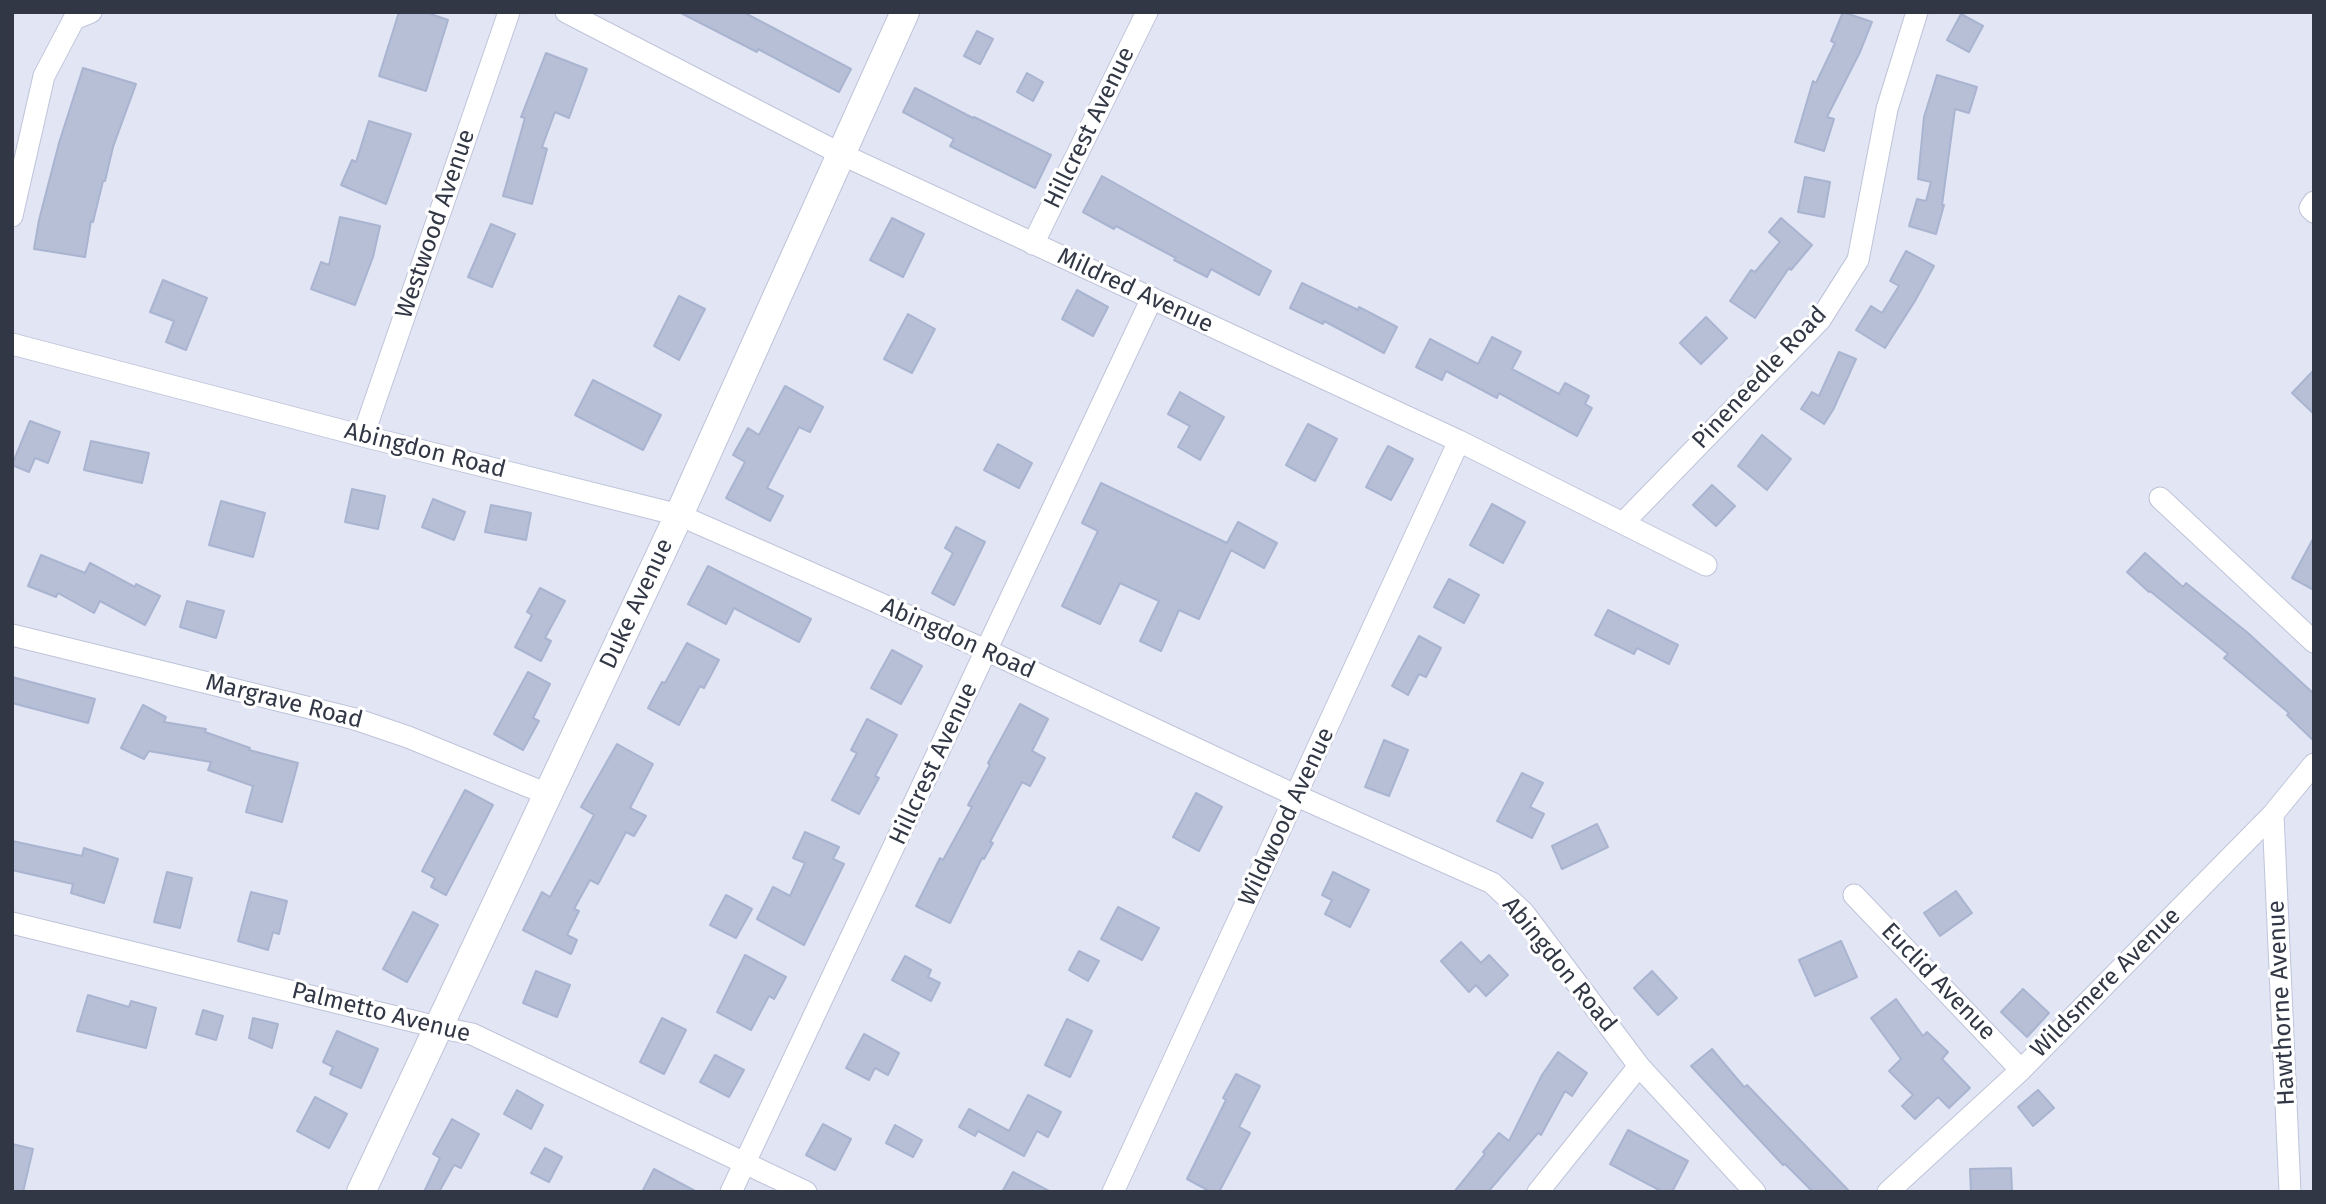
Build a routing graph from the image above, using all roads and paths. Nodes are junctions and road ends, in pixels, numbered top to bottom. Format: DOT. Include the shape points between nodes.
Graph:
graph roads {
  1 [pos="91,12"];
  2 [pos="509,12"];
  3 [pos="566,12"];
  4 [pos="905,12"];
  5 [pos="1147,12"];
  6 [pos="1917,12"];
  7 [pos="841,154"];
  8 [pos="12,216"];
  9 [pos="1033,244"];
  10 [pos="1152,298"];
  11 [pos="12,344"];
  12 [pos="363,436"];
  13 [pos="1459,441"];
  14 [pos="2160,498"];
  15 [pos="679,515"];
  16 [pos="1623,523"];
  17 [pos="1706,565"];
  18 [pos="12,635"];
  19 [pos="2314,642"];
  20 [pos="988,651"];
  21 [pos="2314,764"];
  22 [pos="547,794"];
  23 [pos="1297,796"];
  24 [pos="2273,814"];
  25 [pos="1854,895"];
  26 [pos="12,923"];
  27 [pos="437,1027"];
  28 [pos="1639,1066"];
  29 [pos="2021,1070"];
  30 [pos="745,1162"];
  31 [pos="1911,1185"];
  32 [pos="361,1192"];
  33 [pos="731,1192"];
  34 [pos="806,1192"];
  35 [pos="1113,1192"];
  36 [pos="1538,1192"];
  37 [pos="1755,1192"];
  38 [pos="1888,1192"];
  39 [pos="2290,1192"];
  1 -- 8 [label="street" via="74,19 44,76"];
  2 -- 12 [label="street, Westwood Avenue"];
  3 -- 7 [label="street, Mildred Avenue"];
  4 -- 7 [label="street, Duke Avenue"];
  5 -- 9 [label="street, Hillcrest Avenue"];
  6 -- 16 [label="street, Pineneedle Road" via="1887,109 1858,260 1820,320"];
  7 -- 9 [label="street, Mildred Avenue"];
  7 -- 15 [label="street, Duke Avenue"];
  9 -- 10 [label="street, Mildred Avenue"];
  10 -- 13 [label="street, Mildred Avenue"];
  10 -- 20 [label="street, Hillcrest Avenue"];
  11 -- 12 [label="street, Abingdon Road"];
  12 -- 15 [label="street, Abingdon Road"];
  13 -- 16 [label="street, Mildred Avenue"];
  13 -- 23 [label="street, Wildwood Avenue"];
  14 -- 19 [label="street"];
  15 -- 20 [label="street, Abingdon Road"];
  15 -- 22 [label="street, Duke Avenue"];
  16 -- 17 [label="street, Mildred Avenue"];
  18 -- 22 [label="street, Margrave Road" via="355,719"];
  20 -- 23 [label="street, Abingdon Road"];
  20 -- 30 [label="street, Hillcrest Avenue"];
  21 -- 24 [label="street, Wildsmere Avenue"];
  22 -- 27 [label="street, Duke Avenue"];
  23 -- 28 [label="street, Abingdon Road" via="1492,883 1524,913"];
  23 -- 35 [label="street, Wildwood Avenue"];
  24 -- 29 [label="street, Wildsmere Avenue"];
  24 -- 39 [label="street, Hawthorne Avenue"];
  25 -- 29 [label="street, Euclid Avenue"];
  26 -- 27 [label="street, Palmetto Avenue"];
  27 -- 30 [label="street, Palmetto Avenue" via="472,1034"];
  27 -- 32 [label="street, Duke Avenue"];
  28 -- 36 [label="street"];
  28 -- 37 [label="street, Abingdon Road"];
  29 -- 31 [label="street, Wildsmere Avenue"];
  30 -- 33 [label="street, Hillcrest Avenue"];
  30 -- 34 [label="street, Palmetto Avenue"];
  31 -- 38 [label="street, Wildsmere Avenue"];
}
